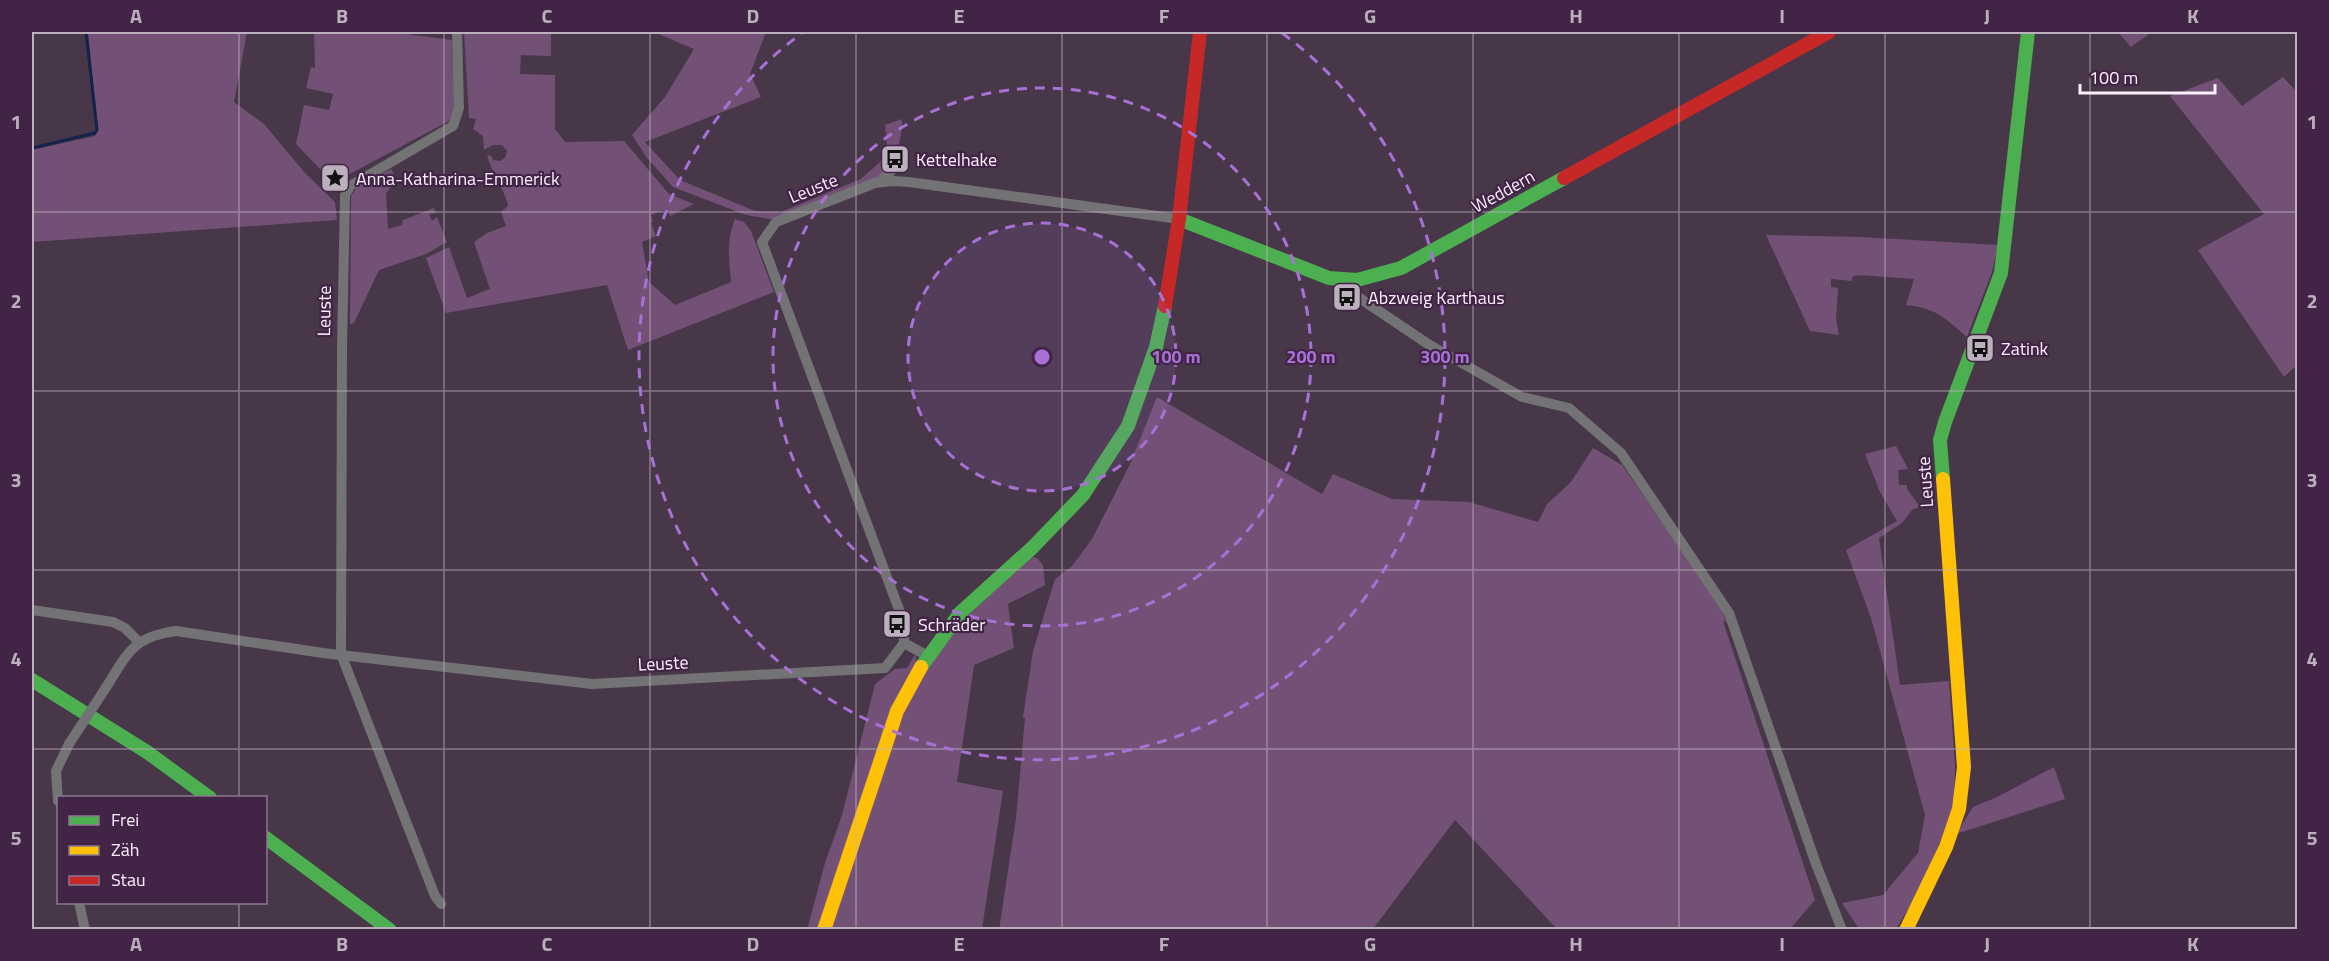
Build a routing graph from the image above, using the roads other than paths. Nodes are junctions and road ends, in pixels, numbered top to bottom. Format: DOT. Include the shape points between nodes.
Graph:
graph roads {
  1 [pos="457,32"];
  2 [pos="1200,32"];
  3 [pos="1829,32"];
  4 [pos="2028,32"];
  5 [pos="881,181"];
  6 [pos="909,182"];
  7 [pos="1179,219"];
  8 [pos="1343,281"];
  9 [pos="32,610"];
  10 [pos="139,642"];
  11 [pos="904,643"];
  12 [pos="341,654"];
  13 [pos="928,656"];
  14 [pos="32,680"];
  15 [pos="58,796"];
  16 [pos="207,796"];
  17 [pos="267,839"];
  18 [pos="79,904"];
  19 [pos="441,904"];
  20 [pos="85,930"];
  21 [pos="390,930"];
  22 [pos="824,930"];
  23 [pos="1842,930"];
  24 [pos="1906,930"];
  1 -- 12 [label="street, Leuste" via="459,108 453,126 350,186 345,195"];
  2 -- 7 [label="main road"];
  3 -- 8 [label="main road, Weddern" via="1401,268 1371,279"];
  4 -- 24 [label="main road, Leuste" via="2001,273 1940,440 1964,767 1959,809 1946,847"];
  5 -- 6 [label="street, Leuste"];
  5 -- 6 [label="street, Leuste" via="900,158 900,170"];
  5 -- 11 [label="street, Leuste" via="776,222 762,242 904,623"];
  6 -- 7 [label="street, Leuste"];
  7 -- 8 [label="main road, Weddern"];
  7 -- 13 [label="main road" via="1156,347 1128,426 1083,495 960,613"];
  8 -- 23 [label="street" via="1354,295 1428,344 1522,397 1569,408 1621,453 1729,613"];
  9 -- 10 [label="street" via="113,622"];
  10 -- 12 [label="street, Leuste" via="176,632"];
  10 -- 15 [label="street, bridge" via="69,744 56,771"];
  11 -- 12 [label="street, Leuste" via="885,668 878,670 592,684"];
  11 -- 13 [label="street"];
  12 -- 19 [label="street, Leuste"];
  13 -- 22 [label="main road" via="897,711"];
  14 -- 16 [label="main road" via="147,752"];
  17 -- 21 [label="main road"];
  18 -- 20 [label="street"];
}
